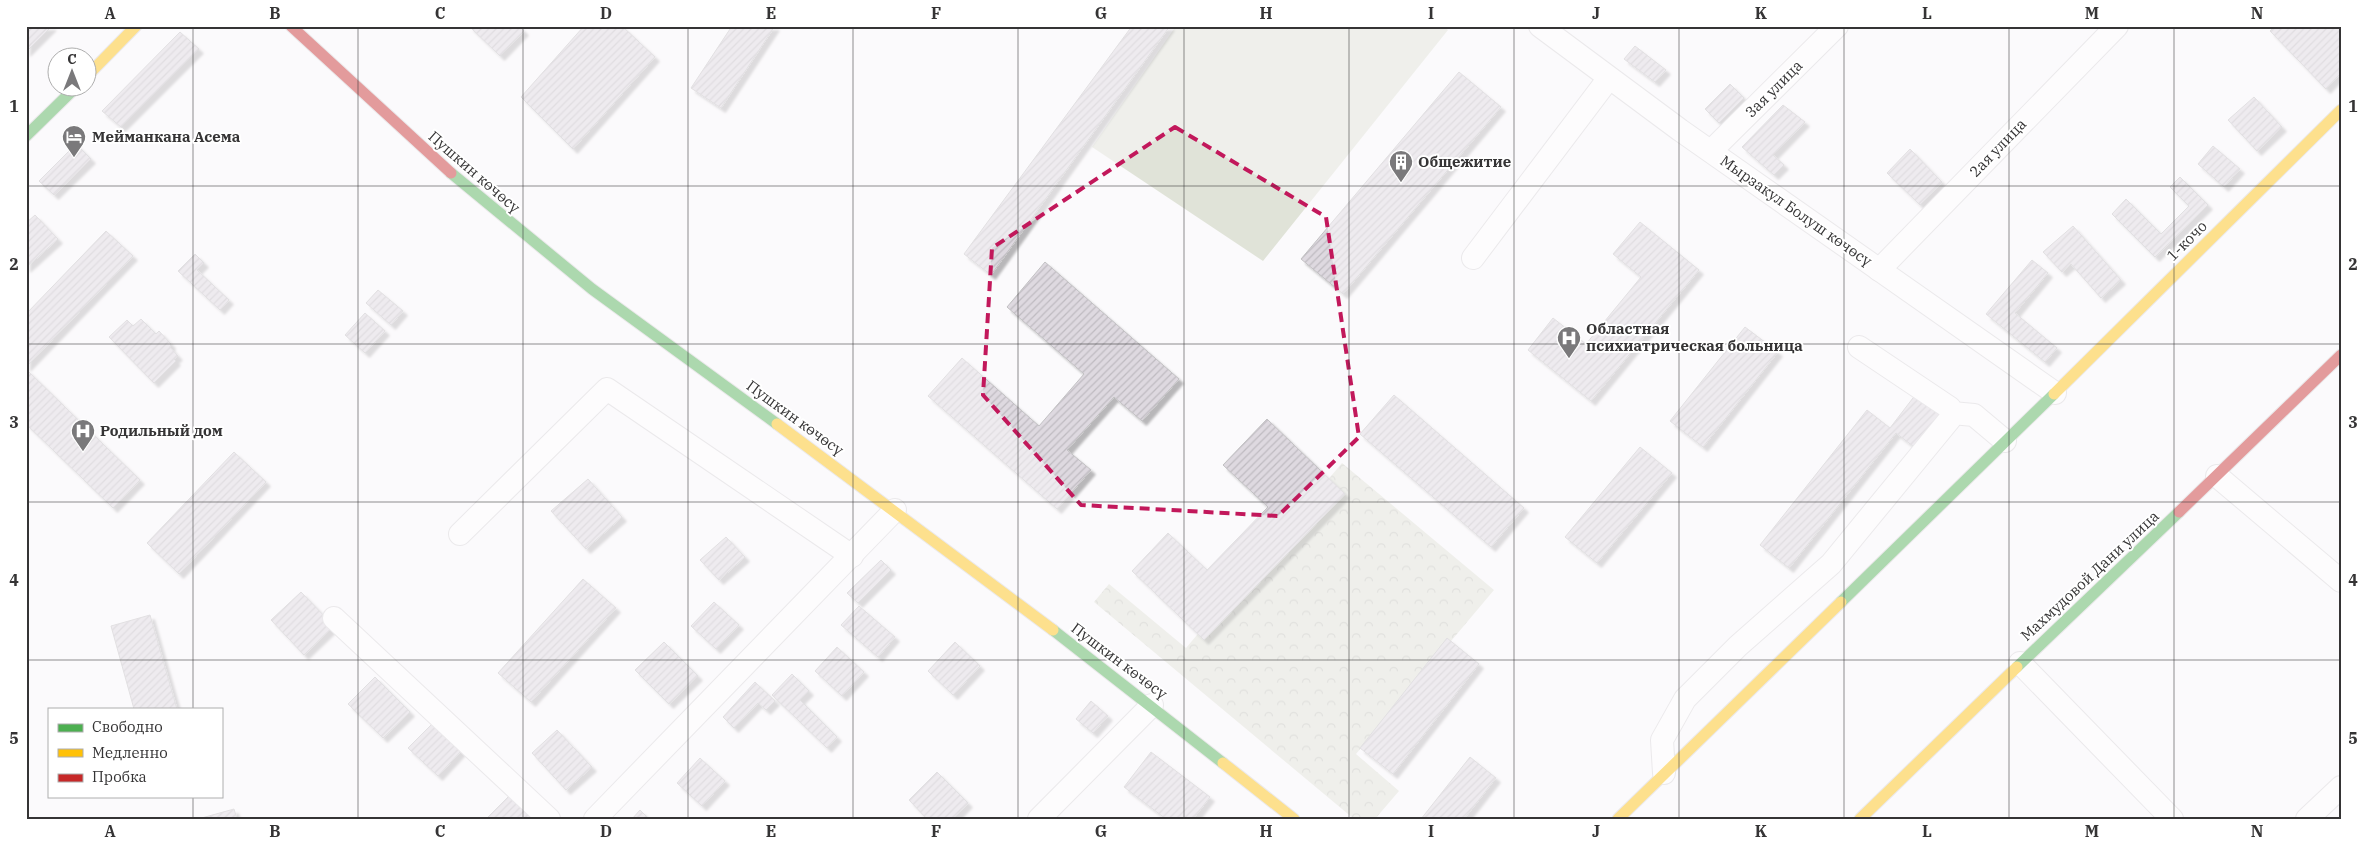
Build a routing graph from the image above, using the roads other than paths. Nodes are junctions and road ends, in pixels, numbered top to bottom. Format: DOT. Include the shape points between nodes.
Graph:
graph roads {
  1 [pos="136,26"];
  2 [pos="291,26"];
  3 [pos="1540,26"];
  4 [pos="1837,26"];
  5 [pos="2117,26"];
  6 [pos="98,65"];
  7 [pos="1610,78"];
  8 [pos="65,98"];
  9 [pos="2341,110"];
  10 [pos="26,136"];
  11 [pos="1711,152"];
  12 [pos="1473,258"];
  13 [pos="1879,270"];
  14 [pos="1859,347"];
  15 [pos="2341,355"];
  16 [pos="2055,393"];
  17 [pos="1952,413"];
  18 [pos="2005,441"];
  19 [pos="2217,476"];
  20 [pos="895,510"];
  21 [pos="460,534"];
  22 [pos="852,556"];
  23 [pos="2341,581"];
  24 [pos="334,618"];
  25 [pos="2020,663"];
  26 [pos="1152,705"];
  27 [pos="1664,773"];
  28 [pos="2341,787"];
  29 [pos="549,819"];
  30 [pos="594,819"];
  31 [pos="1039,819"];
  32 [pos="1294,819"];
  33 [pos="1618,819"];
  34 [pos="1860,819"];
  35 [pos="2172,819"];
  36 [pos="2307,819"];
  1 -- 6 [label="main road"];
  2 -- 20 [label="main road, Пушкин көчөсү" via="496,212 590,287"];
  3 -- 7 [label="street, Мырзакул Болуш көчөсү"];
  4 -- 11 [label="street, 3ая улица"];
  5 -- 13 [label="street, 2ая улица"];
  7 -- 11 [label="street, Мырзакул Болуш көчөсү"];
  7 -- 12 [label="street"];
  8 -- 10 [label="main road"];
  9 -- 16 [label="main road, 1-кочо"];
  11 -- 13 [label="street, Мырзакул Болуш көчөсү"];
  13 -- 16 [label="street, Мырзакул Болуш көчөсү"];
  14 -- 17 [label="street" via="1950,408"];
  15 -- 19 [label="main road, Махмудовой Дани улица"];
  16 -- 18 [label="main road, 1-кочо"];
  17 -- 18 [label="street" via="1974,416"];
  17 -- 27 [label="street" via="1831,564 1738,646 1685,700 1662,740"];
  18 -- 27 [label="main road, 1-кочо"];
  19 -- 23 [label="street"];
  19 -- 25 [label="main road, Махмудовой Дани улица"];
  20 -- 22 [label="street"];
  20 -- 26 [label="main road, Пушкин көчөсү"];
  21 -- 22 [label="street" via="608,389"];
  22 -- 30 [label="street"];
  24 -- 29 [label="street"];
  25 -- 34 [label="main road, Махмудовой Дани улица"];
  25 -- 35 [label="street"];
  26 -- 31 [label="street"];
  26 -- 32 [label="main road, Пушкин көчөсү"];
  27 -- 33 [label="main road, 1-кочо"];
  28 -- 36 [label="street"];
}
